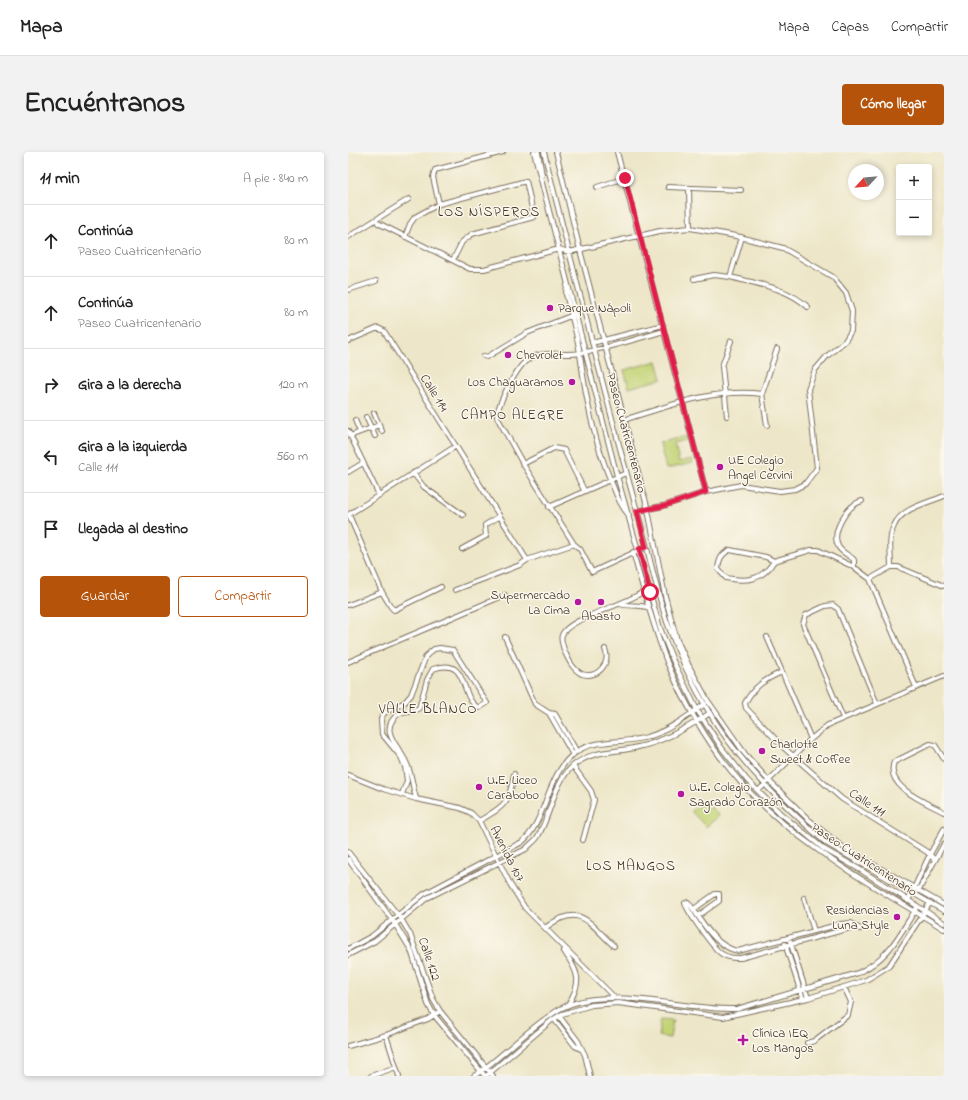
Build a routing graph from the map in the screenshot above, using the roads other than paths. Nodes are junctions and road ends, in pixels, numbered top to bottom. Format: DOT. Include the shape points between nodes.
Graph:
graph roads {
  1 [pos="503,152"];
  2 [pos="534,152"];
  3 [pos="538,152"];
  4 [pos="544,152"];
  5 [pos="556,152"];
  6 [pos="618,152"];
  7 [pos="625,178"];
  8 [pos="542,183"];
  9 [pos="597,187"];
  10 [pos="668,187"];
  11 [pos="689,189"];
  12 [pos="741,190"];
  13 [pos="410,199"];
  14 [pos="439,204"];
  15 [pos="378,223"];
  16 [pos="690,228"];
  17 [pos="640,236"];
  18 [pos="348,237"];
  19 [pos="405,237"];
  20 [pos="742,238"];
  21 [pos="559,249"];
  22 [pos="580,250"];
  23 [pos="569,252"];
  24 [pos="453,260"];
  25 [pos="730,277"];
  26 [pos="694,279"];
  27 [pos="376,281"];
  28 [pos="348,290"];
  29 [pos="808,307"];
  30 [pos="573,315"];
  31 [pos="663,325"];
  32 [pos="664,331"];
  33 [pos="604,340"];
  34 [pos="348,341"];
  35 [pos="731,341"];
  36 [pos="592,343"];
  37 [pos="606,347"];
  38 [pos="777,349"];
  39 [pos="594,350"];
  40 [pos="585,352"];
  41 [pos="580,353"];
  42 [pos="484,356"];
  43 [pos="725,393"];
  44 [pos="762,394"];
  45 [pos="684,402"];
  46 [pos="374,414"];
  47 [pos="727,416"];
  48 [pos="366,417"];
  49 [pos="355,420"];
  50 [pos="624,420"];
  51 [pos="379,424"];
  52 [pos="767,425"];
  53 [pos="370,428"];
  54 [pos="348,431"];
  55 [pos="382,431"];
  56 [pos="360,432"];
  57 [pos="350,436"];
  58 [pos="375,436"];
  59 [pos="456,446"];
  60 [pos="363,463"];
  61 [pos="523,464"];
  62 [pos="348,472"];
  63 [pos="413,473"];
  64 [pos="626,473"];
  65 [pos="617,476"];
  66 [pos="610,479"];
  67 [pos="584,490"];
  68 [pos="706,492"];
  69 [pos="379,495"];
  70 [pos="944,496"];
  71 [pos="862,501"];
  72 [pos="549,507"];
  73 [pos="648,510"];
  74 [pos="637,511"];
  75 [pos="348,515"];
  76 [pos="463,515"];
  77 [pos="629,515"];
  78 [pos="500,516"];
  79 [pos="574,544"];
  80 [pos="646,547"];
  81 [pos="462,549"];
  82 [pos="639,549"];
  83 [pos="633,552"];
  84 [pos="527,560"];
  85 [pos="774,561"];
  86 [pos="854,567"];
  87 [pos="891,567"];
  88 [pos="870,579"];
  89 [pos="944,586"];
  90 [pos="441,587"];
  91 [pos="455,590"];
  92 [pos="644,591"];
  93 [pos="382,592"];
  94 [pos="505,595"];
  95 [pos="620,604"];
  96 [pos="348,605"];
  97 [pos="649,608"];
  98 [pos="505,637"];
  99 [pos="767,637"];
  100 [pos="677,640"];
  101 [pos="665,641"];
  102 [pos="677,646"];
  103 [pos="605,649"];
  104 [pos="665,655"];
  105 [pos="348,662"];
  106 [pos="782,672"];
  107 [pos="944,676"];
  108 [pos="416,685"];
  109 [pos="916,687"];
  110 [pos="425,688"];
  111 [pos="700,691"];
  112 [pos="705,704"];
  113 [pos="877,704"];
  114 [pos="695,711"];
  115 [pos="710,714"];
  116 [pos="702,718"];
  117 [pos="843,718"];
  118 [pos="698,721"];
  119 [pos="721,721"];
  120 [pos="720,727"];
  121 [pos="381,729"];
  122 [pos="389,729"];
  123 [pos="811,739"];
  124 [pos="575,753"];
  125 [pos="794,756"];
  126 [pos="944,759"];
  127 [pos="573,766"];
  128 [pos="514,774"];
  129 [pos="348,775"];
  130 [pos="407,782"];
  131 [pos="766,782"];
  132 [pos="412,783"];
  133 [pos="758,791"];
  134 [pos="402,794"];
  135 [pos="416,798"];
  136 [pos="944,812"];
  137 [pos="478,821"];
  138 [pos="944,829"];
  139 [pos="583,840"];
  140 [pos="944,844"];
  141 [pos="348,852"];
  142 [pos="930,854"];
  143 [pos="497,855"];
  144 [pos="348,859"];
  145 [pos="935,860"];
  146 [pos="500,862"];
  147 [pos="859,869"];
  148 [pos="859,877"];
  149 [pos="914,887"];
  150 [pos="919,890"];
  151 [pos="912,891"];
  152 [pos="917,894"];
  153 [pos="804,898"];
  154 [pos="908,901"];
  155 [pos="930,903"];
  156 [pos="944,905"];
  157 [pos="694,909"];
  158 [pos="916,909"];
  159 [pos="944,911"];
  160 [pos="397,914"];
  161 [pos="923,914"];
  162 [pos="698,916"];
  163 [pos="392,919"];
  164 [pos="401,919"];
  165 [pos="944,923"];
  166 [pos="395,924"];
  167 [pos="854,927"];
  168 [pos="545,928"];
  169 [pos="860,929"];
  170 [pos="944,929"];
  171 [pos="814,931"];
  172 [pos="789,938"];
  173 [pos="784,940"];
  174 [pos="560,944"];
  175 [pos="791,944"];
  176 [pos="785,945"];
  177 [pos="614,946"];
  178 [pos="348,949"];
  179 [pos="348,955"];
  180 [pos="844,987"];
  181 [pos="803,990"];
  182 [pos="614,997"];
  183 [pos="808,998"];
  184 [pos="803,999"];
  185 [pos="567,1006"];
  186 [pos="440,1012"];
  187 [pos="434,1015"];
  188 [pos="559,1016"];
  189 [pos="554,1019"];
  190 [pos="386,1035"];
  191 [pos="807,1043"];
  192 [pos="348,1046"];
  193 [pos="582,1049"];
  194 [pos="396,1067"];
  195 [pos="486,1068"];
  196 [pos="481,1071"];
  197 [pos="492,1074"];
  198 [pos="371,1076"];
  199 [pos="399,1076"];
  200 [pos="474,1076"];
  201 [pos="485,1076"];
  202 [pos="590,1076"];
  1 -- 14 [label="street" via="435,170 433,177"];
  2 -- 8 [label="street"];
  3 -- 8 [label="street" via="542,167"];
  4 -- 23 [label="street, Paseo Cuatricentenario"];
  5 -- 22 [label="street, Paseo Cuatricentenario"];
  6 -- 7 [label="street"];
  7 -- 9 [label="street"];
  7 -- 17 [label="street"];
  8 -- 21 [label="street"];
  10 -- 11 [label="street"];
  11 -- 12 [label="street"];
  11 -- 16 [label="street"];
  13 -- 18 [label="street"];
  14 -- 19 [label="street" via="415,217"];
  14 -- 24 [label="street" via="522,181 528,184 534,217 472,234 462,242"];
  15 -- 19 [label="street"];
  16 -- 17 [label="street"];
  16 -- 20 [label="street"];
  17 -- 22 [label="street"];
  17 -- 31 [label="street"];
  19 -- 24 [label="street"];
  20 -- 25 [label="street"];
  20 -- 68 [label="street" via="783,248 833,277 846,293 852,311 851,330 845,341 815,370 808,389 817,468 805,484 795,489 780,491 741,485"];
  21 -- 23 [label="street"];
  21 -- 24 [label="street" via="484,269 470,269"];
  21 -- 30 [label="street" via="567,282 566,294"];
  22 -- 23 [label="street"];
  22 -- 33 [label="street, Paseo Cuatricentenario"];
  23 -- 36 [label="street, Paseo Cuatricentenario"];
  25 -- 26 [label="street" via="714,275"];
  25 -- 29 [label="street" via="786,292"];
  27 -- 28 [label="street"];
  30 -- 40 [label="street, Paseo Cuatricentenario"];
  30 -- 41 [label="street, Paseo Cuatricentenario"];
  30 -- 42 [label="street" via="542,326 487,357"];
  31 -- 32 [label="street"];
  31 -- 33 [label="street"];
  32 -- 37 [label="street"];
  32 -- 45 [label="street"];
  33 -- 36 [label="street"];
  33 -- 37 [label="street, Paseo Cuatricentenario"];
  34 -- 59 [label="street, Calle 114" via="378,328 384,331"];
  35 -- 43 [label="street" via="722,366"];
  36 -- 39 [label="street, Paseo Cuatricentenario"];
  37 -- 39 [label="street"];
  37 -- 50 [label="street, Paseo Cuatricentenario"];
  38 -- 44 [label="street"];
  39 -- 40 [label="street"];
  39 -- 64 [label="street, Paseo Cuatricentenario"];
  40 -- 41 [label="street"];
  40 -- 65 [label="street, Paseo Cuatricentenario"];
  41 -- 61 [label="street" via="544,354 529,358 521,365 499,406 498,421"];
  41 -- 66 [label="street, Paseo Cuatricentenario" via="590,421"];
  43 -- 44 [label="street"];
  43 -- 45 [label="street"];
  43 -- 47 [label="street"];
  44 -- 52 [label="street"];
  45 -- 50 [label="street"];
  45 -- 68 [label="street"];
  46 -- 51 [label="street"];
  48 -- 53 [label="street"];
  49 -- 56 [label="street"];
  50 -- 73 [label="street, Paseo Cuatricentenario"];
  51 -- 53 [label="street"];
  51 -- 55 [label="street"];
  53 -- 56 [label="street"];
  53 -- 58 [label="street"];
  54 -- 57 [label="street"];
  56 -- 57 [label="street"];
  57 -- 60 [label="street"];
  59 -- 63 [label="street"];
  59 -- 78 [label="street, Calle 114"];
  60 -- 62 [label="street"];
  60 -- 69 [label="street"];
  61 -- 67 [label="street" via="554,448 560,448 564,450"];
  61 -- 72 [label="street"];
  63 -- 69 [label="street"];
  63 -- 76 [label="street" via="424,486"];
  64 -- 65 [label="street"];
  64 -- 74 [label="street, Paseo Cuatricentenario"];
  65 -- 66 [label="street"];
  65 -- 77 [label="street, Paseo Cuatricentenario"];
  66 -- 67 [label="street"];
  66 -- 77 [label="street, Paseo Cuatricentenario" via="623,509"];
  67 -- 72 [label="street"];
  68 -- 73 [label="street"];
  69 -- 75 [label="street"];
  70 -- 87 [label="street" via="899,518 891,536"];
  71 -- 86 [label="street" via="840,523 835,539 838,546 854,560"];
  72 -- 79 [label="street"];
  73 -- 74 [label="street"];
  73 -- 100 [label="street, Paseo Cuatricentenario" via="660,577"];
  74 -- 80 [label="street, Paseo Cuatricentenario"];
  75 -- 93 [label="street"];
  77 -- 82 [label="street, Paseo Cuatricentenario"];
  78 -- 81 [label="street" via="485,525 486,536"];
  78 -- 84 [label="street, Calle 114"];
  79 -- 83 [label="street" via="580,549 592,572"];
  79 -- 84 [label="street"];
  80 -- 82 [label="street"];
  80 -- 102 [label="street, Paseo Cuatricentenario"];
  82 -- 83 [label="street"];
  82 -- 101 [label="street, Paseo Cuatricentenario"];
  83 -- 92 [label="street, Paseo Cuatricentenario"];
  84 -- 91 [label="street"];
  85 -- 85 [label="street" via="730,550 721,557 718,569 726,578 752,580"];
  85 -- 86 [label="street" via="818,550"];
  86 -- 88 [label="street"];
  87 -- 88 [label="street"];
  87 -- 89 [label="street" via="898,567"];
  88 -- 109 [label="street"];
  90 -- 93 [label="street" via="394,610"];
  92 -- 95 [label="street"];
  92 -- 97 [label="street, Paseo Cuatricentenario"];
  93 -- 96 [label="street"];
  94 -- 105 [label="street"];
  95 -- 97 [label="street" via="635,604"];
  95 -- 103 [label="street" via="571,624 562,635 561,642 568,658 574,668 583,674 592,674 604,667 607,660"];
  97 -- 104 [label="street, Paseo Cuatricentenario"];
  98 -- 124 [label="street" via="535,704 557,716"];
  99 -- 106 [label="street"];
  100 -- 102 [label="street"];
  100 -- 111 [label="street, Paseo Cuatricentenario"];
  101 -- 104 [label="street"];
  101 -- 114 [label="street, Paseo Cuatricentenario"];
  102 -- 111 [label="street, Paseo Cuatricentenario"];
  104 -- 114 [label="street, Paseo Cuatricentenario"];
  106 -- 123 [label="street"];
  106 -- 125 [label="street, Calle 111" via="762,681 745,702 746,708"];
  107 -- 109 [label="street"];
  108 -- 110 [label="street"];
  108 -- 110 [label="street" via="426,656 434,650 450,649 457,654 468,676 487,703 480,708 474,704 461,675 445,666 433,669"];
  108 -- 121 [label="street" via="408,698 384,713"];
  109 -- 113 [label="street"];
  110 -- 122 [label="street" via="419,708 397,715 391,721"];
  111 -- 112 [label="street, Paseo Cuatricentenario"];
  111 -- 119 [label="street, Paseo Cuatricentenario"];
  112 -- 114 [label="street"];
  112 -- 115 [label="street, Paseo Cuatricentenario"];
  113 -- 117 [label="street"];
  113 -- 117 [label="street" via="838,609 832,605 825,606 806,615 804,624"];
  114 -- 116 [label="street, Paseo Cuatricentenario"];
  114 -- 118 [label="street, Paseo Cuatricentenario"];
  114 -- 124 [label="street" via="649,737 601,743"];
  115 -- 116 [label="street"];
  115 -- 120 [label="street, Paseo Cuatricentenario"];
  116 -- 118 [label="street"];
  116 -- 133 [label="street, Paseo Cuatricentenario" via="721,747"];
  117 -- 123 [label="street" via="828,725"];
  118 -- 127 [label="street" via="653,743 637,748 604,751"];
  118 -- 148 [label="street, Paseo Cuatricentenario" via="724,762 766,808 799,836"];
  119 -- 120 [label="street"];
  119 -- 131 [label="street, Paseo Cuatricentenario"];
  120 -- 131 [label="street, Paseo Cuatricentenario" via="742,759"];
  121 -- 122 [label="street"];
  121 -- 130 [label="street" via="386,740 401,757"];
  122 -- 132 [label="street" via="395,745 406,761"];
  123 -- 125 [label="street"];
  124 -- 143 [label="street" via="551,785 530,835"];
  125 -- 131 [label="street"];
  125 -- 142 [label="street, Calle 111" via="842,799"];
  126 -- 136 [label="street" via="935,745 930,744 894,762 892,768 893,777 900,786"];
  127 -- 139 [label="street" via="594,800"];
  127 -- 146 [label="street" via="558,788 536,839 526,849"];
  128 -- 137 [label="street" via="511,789 503,806"];
  129 -- 134 [label="street, Avenida 107"];
  130 -- 132 [label="street"];
  130 -- 134 [label="street"];
  131 -- 133 [label="street"];
  131 -- 149 [label="street, Paseo Cuatricentenario" via="840,845"];
  131 -- 151 [label="street, Paseo Cuatricentenario" via="826,843"];
  132 -- 135 [label="street"];
  133 -- 147 [label="street, Paseo Cuatricentenario" via="780,813 824,849"];
  134 -- 135 [label="street, Avenida 107"];
  135 -- 137 [label="street, Avenida 107" via="471,812"];
  137 -- 143 [label="street, Avenida 107"];
  138 -- 142 [label="street"];
  140 -- 145 [label="street"];
  141 -- 160 [label="street, Calle 122"];
  142 -- 145 [label="street, Calle 111"];
  142 -- 149 [label="street"];
  143 -- 146 [label="street, Avenida 107"];
  143 -- 160 [label="street" via="424,894"];
  144 -- 163 [label="street, Calle 122"];
  145 -- 150 [label="street"];
  146 -- 164 [label="street" via="427,898"];
  146 -- 168 [label="street, Avenida 107" via="525,908"];
  147 -- 148 [label="street"];
  147 -- 154 [label="street, Paseo Cuatricentenario"];
  148 -- 158 [label="street, Paseo Cuatricentenario"];
  149 -- 150 [label="street, Paseo Cuatricentenario"];
  149 -- 151 [label="street"];
  150 -- 152 [label="street"];
  150 -- 156 [label="street, Paseo Cuatricentenario"];
  151 -- 152 [label="street, Paseo Cuatricentenario"];
  151 -- 154 [label="street"];
  152 -- 155 [label="street, Paseo Cuatricentenario"];
  153 -- 171 [label="street"];
  154 -- 158 [label="street, Paseo Cuatricentenario"];
  155 -- 159 [label="street, Paseo Cuatricentenario"];
  155 -- 161 [label="street"];
  157 -- 162 [label="street"];
  157 -- 162 [label="street" via="715,894 719,894 720,901"];
  157 -- 176 [label="street" via="688,902 685,903 721,954 741,958"];
  158 -- 161 [label="street, Paseo Cuatricentenario"];
  158 -- 181 [label="street" via="885,956 873,966"];
  160 -- 163 [label="street"];
  160 -- 164 [label="street, Calle 122"];
  161 -- 165 [label="street, Paseo Cuatricentenario"];
  161 -- 170 [label="street"];
  161 -- 180 [label="street" via="889,966 866,980"];
  162 -- 173 [label="street" via="718,942 730,950 746,950"];
  163 -- 166 [label="street, Calle 122"];
  163 -- 178 [label="street" via="372,936"];
  164 -- 166 [label="street"];
  164 -- 186 [label="street, Calle 122" via="416,949 427,985"];
  166 -- 179 [label="street" via="376,941"];
  166 -- 187 [label="street, Calle 122" via="411,950"];
  167 -- 169 [label="street"];
  167 -- 171 [label="street" via="847,923"];
  167 -- 175 [label="street"];
  168 -- 174 [label="street, Avenida 107"];
  168 -- 177 [label="street" via="563,916 576,915 583,918"];
  171 -- 172 [label="street"];
  172 -- 173 [label="street"];
  172 -- 175 [label="street"];
  173 -- 176 [label="street"];
  174 -- 182 [label="street, Avenida 107"];
  174 -- 185 [label="street" via="577,973 575,995"];
  175 -- 176 [label="street"];
  175 -- 181 [label="street"];
  176 -- 181 [label="street"];
  180 -- 183 [label="street"];
  180 -- 191 [label="street" via="851,1002 848,1015 814,1041"];
  181 -- 182 [label="street" via="737,1009 716,1010"];
  181 -- 183 [label="street"];
  181 -- 184 [label="street"];
  182 -- 185 [label="street" via="588,999"];
  183 -- 184 [label="street"];
  184 -- 188 [label="street" via="723,1017 618,1003 592,1004"];
  185 -- 195 [label="street" via="549,1016"];
  186 -- 187 [label="street"];
  186 -- 195 [label="street, Calle 122"];
  187 -- 190 [label="street"];
  187 -- 196 [label="street, Calle 122"];
  188 -- 189 [label="street"];
  188 -- 193 [label="street"];
  189 -- 193 [label="street" via="575,1046"];
  189 -- 197 [label="street"];
  190 -- 192 [label="street"];
  190 -- 194 [label="street"];
  193 -- 202 [label="street"];
  194 -- 198 [label="street"];
  194 -- 199 [label="street"];
  195 -- 196 [label="street"];
  195 -- 197 [label="street, Calle 122"];
  196 -- 200 [label="street"];
  196 -- 201 [label="street, Calle 122"];
  197 -- 201 [label="street"];
}
